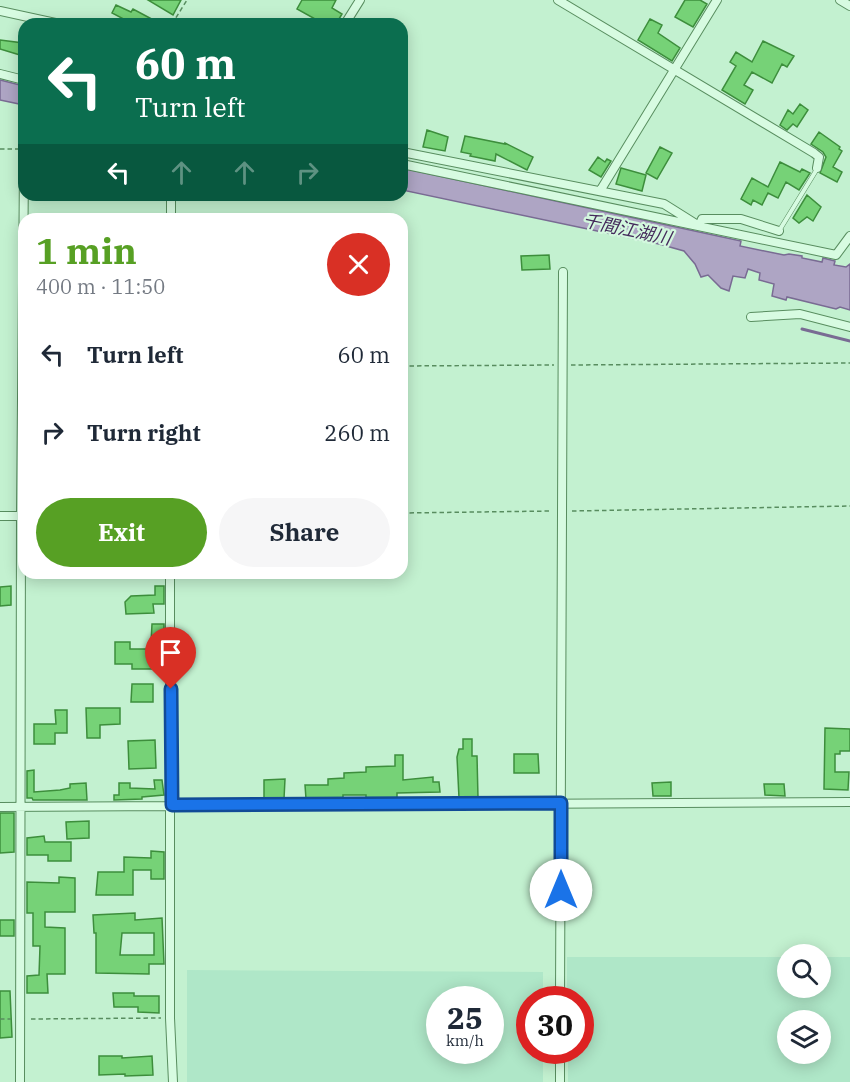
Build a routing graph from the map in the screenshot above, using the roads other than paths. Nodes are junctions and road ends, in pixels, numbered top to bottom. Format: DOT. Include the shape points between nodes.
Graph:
graph roads {
  1 [pos="360,0"];
  2 [pos="558,0"];
  3 [pos="717,0"];
  4 [pos="840,0"];
  5 [pos="850,6"];
  6 [pos="0,12"];
  7 [pos="30,18"];
  8 [pos="349,18"];
  9 [pos="675,71"];
  10 [pos="0,74"];
  11 [pos="18,78"];
  12 [pos="408,153"];
  13 [pos="408,165"];
  14 [pos="817,168"];
  15 [pos="600,191"];
  16 [pos="699,226"];
  17 [pos="779,231"];
  18 [pos="850,236"];
  19 [pos="563,272"];
  20 [pos="751,317"];
  21 [pos="850,327"];
  22 [pos="0,516"];
  23 [pos="18,516"];
  24 [pos="22,579"];
  25 [pos="170,579"];
  26 [pos="850,802"];
  27 [pos="561,803"];
  28 [pos="172,805"];
  29 [pos="20,806"];
  30 [pos="0,807"];
  31 [pos="560,986"];
  32 [pos="560,1064"];
  33 [pos="20,1082"];
  34 [pos="173,1082"];
  35 [pos="560,1082"];
  1 -- 8 [label="street"];
  2 -- 9 [label="street"];
  3 -- 9 [label="street"];
  4 -- 5 [label="street"];
  6 -- 7 [label="street"];
  9 -- 14 [label="street" via="814,153 819,158"];
  9 -- 15 [label="street"];
  10 -- 11 [label="street"];
  12 -- 15 [label="street"];
  13 -- 16 [label="street"];
  14 -- 17 [label="lane"];
  15 -- 16 [label="street" via="664,204"];
  16 -- 17 [label="street" via="702,219 741,219"];
  16 -- 18 [label="street" via="836,255"];
  19 -- 27 [label="street"];
  20 -- 21 [label="street" via="800,314"];
  22 -- 23 [label="street"];
  24 -- 29 [label="street"];
  25 -- 28 [label="street"];
  26 -- 27 [label="street"];
  27 -- 28 [label="street"];
  27 -- 31 [label="street"];
  28 -- 29 [label="street"];
  28 -- 34 [label="street"];
  29 -- 30 [label="street"];
  29 -- 33 [label="street"];
  32 -- 35 [label="street"];
}
